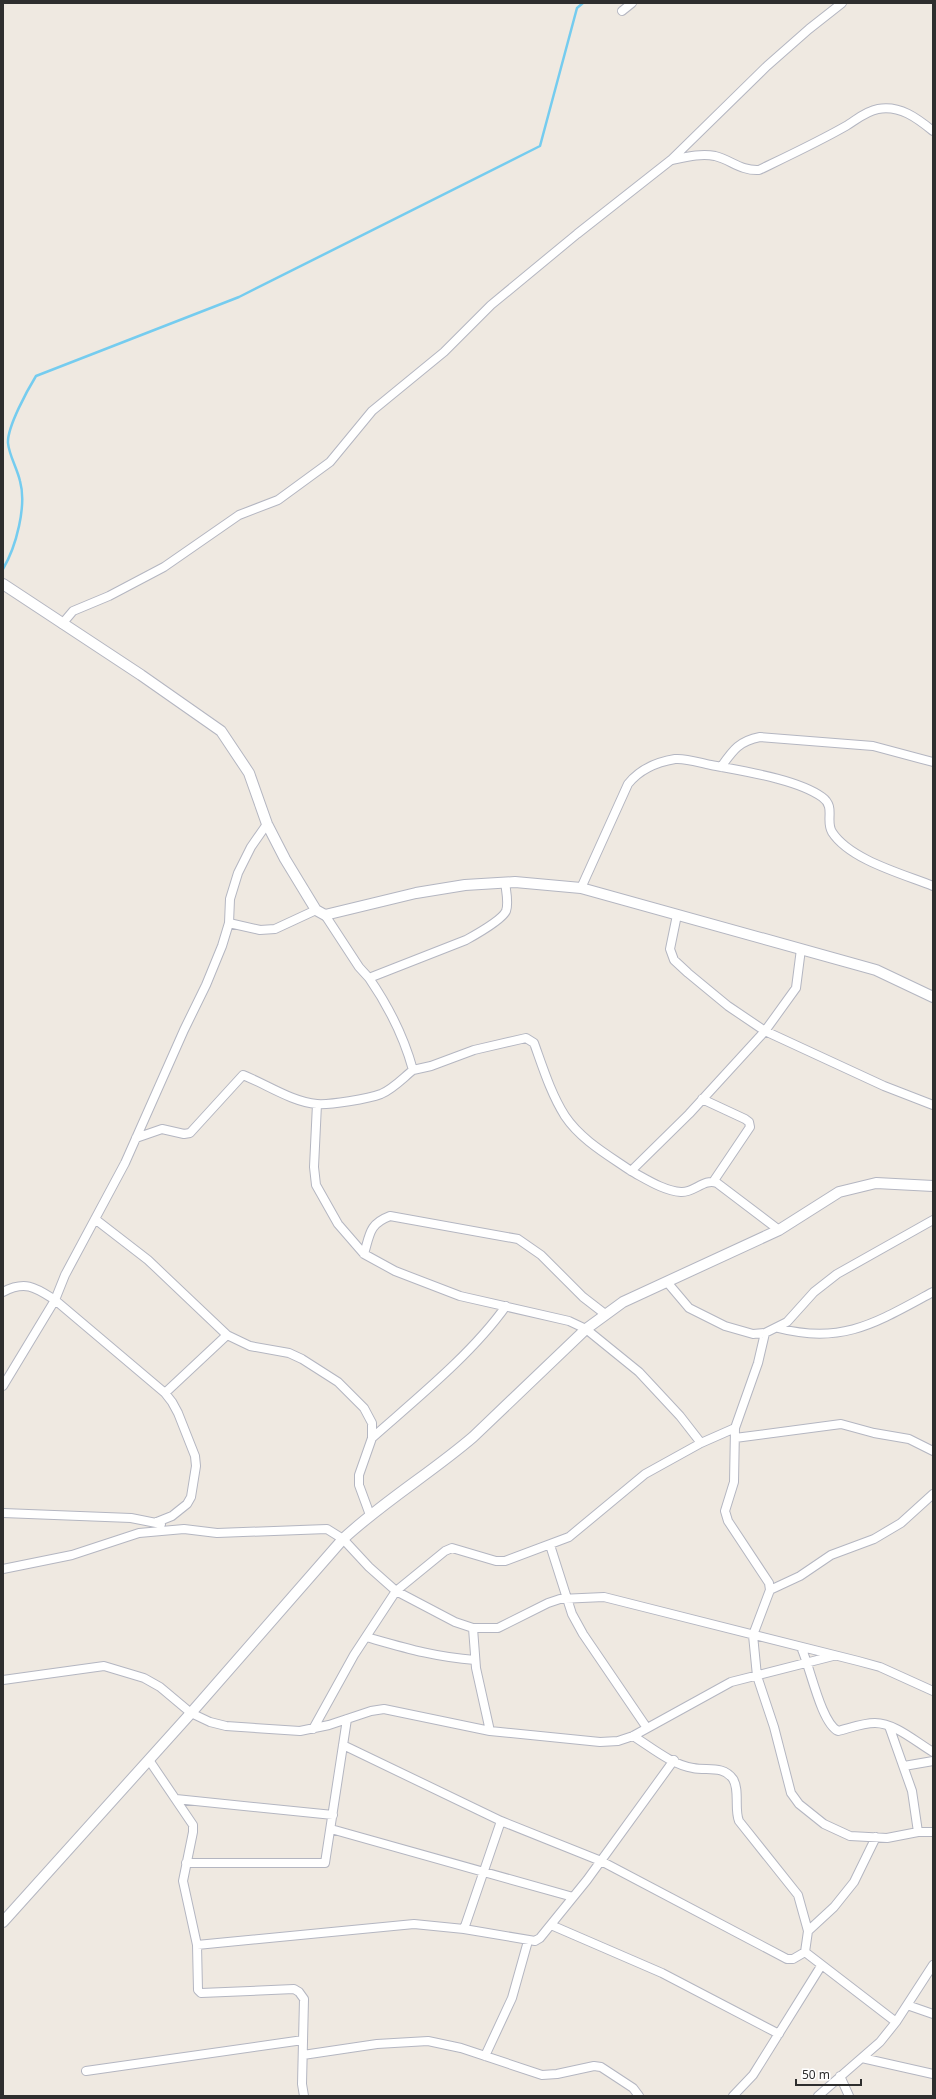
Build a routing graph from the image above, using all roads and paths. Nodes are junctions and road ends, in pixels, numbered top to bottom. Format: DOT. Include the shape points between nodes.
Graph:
graph roads {
  1 [pos="632,3"];
  2 [pos="842,3"];
  3 [pos="622,11"];
  4 [pos="933,131"];
  5 [pos="671,160"];
  6 [pos="3,584"];
  7 [pos="62,624"];
  8 [pos="933,762"];
  9 [pos="721,767"];
  10 [pos="267,824"];
  11 [pos="505,882"];
  12 [pos="933,886"];
  13 [pos="581,888"];
  14 [pos="316,910"];
  15 [pos="325,915"];
  16 [pos="676,915"];
  17 [pos="229,923"];
  18 [pos="800,949"];
  19 [pos="369,978"];
  20 [pos="933,997"];
  21 [pos="765,1030"];
  22 [pos="413,1070"];
  23 [pos="702,1099"];
  24 [pos="317,1104"];
  25 [pos="933,1105"];
  26 [pos="136,1138"];
  27 [pos="631,1171"];
  28 [pos="713,1182"];
  29 [pos="933,1186"];
  30 [pos="95,1219"];
  31 [pos="933,1220"];
  32 [pos="779,1230"];
  33 [pos="364,1254"];
  34 [pos="667,1282"];
  35 [pos="3,1292"];
  36 [pos="933,1292"];
  37 [pos="55,1300"];
  38 [pos="506,1306"];
  39 [pos="605,1314"];
  40 [pos="778,1328"];
  41 [pos="586,1329"];
  42 [pos="765,1333"];
  43 [pos="227,1335"];
  44 [pos="3,1386"];
  45 [pos="165,1392"];
  46 [pos="735,1428"];
  47 [pos="372,1438"];
  48 [pos="735,1438"];
  49 [pos="701,1444"];
  50 [pos="933,1451"];
  51 [pos="933,1494"];
  52 [pos="3,1513"];
  53 [pos="370,1515"];
  54 [pos="157,1522"];
  55 [pos="171,1530"];
  56 [pos="343,1539"];
  57 [pos="550,1545"];
  58 [pos="3,1569"];
  59 [pos="770,1590"];
  60 [pos="396,1591"];
  61 [pos="566,1599"];
  62 [pos="473,1628"];
  63 [pos="753,1635"];
  64 [pos="366,1637"];
  65 [pos="802,1647"];
  66 [pos="834,1656"];
  67 [pos="475,1660"];
  68 [pos="808,1662"];
  69 [pos="757,1676"];
  70 [pos="3,1680"];
  71 [pos="933,1691"];
  72 [pos="191,1713"];
  73 [pos="347,1719"];
  74 [pos="889,1726"];
  75 [pos="647,1728"];
  76 [pos="313,1729"];
  77 [pos="490,1731"];
  78 [pos="633,1736"];
  79 [pos="344,1744"];
  80 [pos="933,1752"];
  81 [pos="149,1760"];
  82 [pos="674,1760"];
  83 [pos="933,1761"];
  84 [pos="904,1766"];
  85 [pos="176,1799"];
  86 [pos="333,1815"];
  87 [pos="501,1821"];
  88 [pos="331,1829"];
  89 [pos="918,1832"];
  90 [pos="933,1832"];
  91 [pos="876,1837"];
  92 [pos="601,1861"];
  93 [pos="186,1863"];
  94 [pos="482,1872"];
  95 [pos="573,1897"];
  96 [pos="3,1922"];
  97 [pos="551,1925"];
  98 [pos="464,1929"];
  99 [pos="808,1931"];
  100 [pos="528,1941"];
  101 [pos="197,1945"];
  102 [pos="805,1952"];
  103 [pos="933,1965"];
  104 [pos="821,1966"];
  105 [pos="907,2005"];
  106 [pos="933,2014"];
  107 [pos="896,2022"];
  108 [pos="780,2034"];
  109 [pos="303,2040"];
  110 [pos="303,2055"];
  111 [pos="485,2056"];
  112 [pos="862,2058"];
  113 [pos="86,2071"];
  114 [pos="933,2074"];
  115 [pos="840,2076"];
  116 [pos="304,2096"];
  117 [pos="639,2096"];
  118 [pos="733,2096"];
  119 [pos="818,2096"];
  120 [pos="849,2096"];
  1 -- 3 [label="street"];
  2 -- 5 [label="street" via="768,66"];
  4 -- 5 [label="street" via="915,116 894,109 878,109 758,170 749,170 716,156 703,154"];
  5 -- 7 [label="street" via="491,305 444,352 372,411 330,462 307,480 278,500 239,515 164,567 109,596 73,611"];
  6 -- 7 [label="street"];
  7 -- 10 [label="street" via="221,731 249,774"];
  8 -- 9 [label="street" via="873,746 760,736 748,739 737,746"];
  9 -- 12 [label="street" via="771,777 822,796 829,803 830,828 833,834 855,854"];
  9 -- 13 [label="street" via="676,759 643,770 634,776 628,784"];
  10 -- 14 [label="street"];
  10 -- 17 [label="street" via="238,873 230,899"];
  11 -- 13 [label="street"];
  11 -- 15 [label="street" via="416,893"];
  11 -- 19 [label="street" via="506,912 478,933"];
  13 -- 16 [label="street"];
  14 -- 15 [label="street"];
  14 -- 17 [label="street" via="275,929 260,930"];
  15 -- 19 [label="street" via="358,967"];
  16 -- 18 [label="street"];
  16 -- 21 [label="street" via="670,949 674,960 728,1006"];
  17 -- 26 [label="street" via="206,985"];
  18 -- 20 [label="street" via="876,970"];
  18 -- 21 [label="street" via="796,988"];
  19 -- 22 [label="street" via="385,1002 407,1047"];
  21 -- 23 [label="street"];
  21 -- 25 [label="street" via="884,1086"];
  22 -- 24 [label="street" via="381,1094"];
  22 -- 27 [label="street" via="474,1050 526,1038 534,1043 555,1097 566,1117 601,1151"];
  23 -- 27 [label="street"];
  23 -- 28 [label="street" via="750,1122 750,1127"];
  24 -- 26 [label="street" via="291,1096 243,1075 190,1133 162,1129"];
  24 -- 33 [label="street" via="314,1166 316,1185 338,1224"];
  26 -- 30 [label="street"];
  27 -- 28 [label="street" via="669,1189 682,1192"];
  28 -- 32 [label="street"];
  29 -- 32 [label="street" via="876,1183 839,1192"];
  30 -- 37 [label="street" via="65,1274"];
  30 -- 43 [label="street" via="148,1260"];
  31 -- 40 [label="street" via="837,1274 814,1292 787,1322"];
  32 -- 34 [label="street"];
  33 -- 38 [label="street" via="395,1271 460,1296"];
  33 -- 39 [label="street" via="371,1229 379,1220 390,1216 518,1239 541,1255 583,1297"];
  34 -- 39 [label="street" via="635,1296"];
  34 -- 42 [label="street" via="689,1308 725,1326 753,1334"];
  35 -- 37 [label="street" via="26,1285"];
  36 -- 40 [label="street" via="880,1320 848,1331 813,1334"];
  37 -- 44 [label="street"];
  37 -- 45 [label="street"];
  38 -- 41 [label="street" via="569,1321"];
  38 -- 47 [label="street" via="482,1336"];
  39 -- 41 [label="street"];
  40 -- 42 [label="street"];
  41 -- 49 [label="street" via="639,1372 680,1416"];
  41 -- 53 [label="street" via="473,1437"];
  42 -- 46 [label="street" via="758,1363"];
  43 -- 45 [label="street"];
  43 -- 47 [label="street" via="250,1346 289,1353 333,1379 364,1408 372,1423"];
  45 -- 54 [label="street" via="178,1413 195,1456 196,1466 187,1504 172,1516"];
  46 -- 48 [label="street"];
  46 -- 49 [label="street"];
  47 -- 53 [label="street" via="359,1475 359,1485"];
  48 -- 50 [label="street" via="841,1424 909,1439"];
  48 -- 59 [label="street" via="734,1482 725,1516 769,1583"];
  49 -- 57 [label="street" via="645,1474 579,1530"];
  51 -- 59 [label="street" via="901,1523 880,1535 831,1555 800,1576"];
  52 -- 54 [label="street" via="131,1518"];
  53 -- 56 [label="street"];
  54 -- 55 [label="street"];
  55 -- 56 [label="street" via="216,1533 327,1529"];
  55 -- 58 [label="street" via="140,1534 72,1555"];
  56 -- 60 [label="street"];
  56 -- 72 [label="street"];
  57 -- 60 [label="street" via="504,1561 452,1548"];
  57 -- 61 [label="street"];
  59 -- 63 [label="street"];
  60 -- 62 [label="street" via="455,1622"];
  60 -- 64 [label="street"];
  61 -- 62 [label="street" via="548,1603 498,1628"];
  61 -- 63 [label="street" via="604,1598"];
  61 -- 75 [label="street" via="583,1634"];
  62 -- 67 [label="street"];
  63 -- 65 [label="street"];
  63 -- 69 [label="street"];
  64 -- 67 [label="street" via="423,1654"];
  64 -- 76 [label="street"];
  65 -- 66 [label="street"];
  65 -- 68 [label="street"];
  66 -- 68 [label="street"];
  66 -- 71 [label="street" via="880,1667"];
  67 -- 77 [label="street"];
  68 -- 69 [label="street"];
  68 -- 74 [label="street" via="821,1703 833,1728 838,1731 873,1723"];
  69 -- 75 [label="street" via="725,1685"];
  69 -- 91 [label="street" via="774,1727 787,1783 799,1804 835,1831 850,1836"];
  70 -- 72 [label="street" via="104,1666 144,1678 160,1687"];
  72 -- 76 [label="street" via="226,1726 300,1732"];
  72 -- 81 [label="street"];
  73 -- 76 [label="street"];
  73 -- 77 [label="street" via="384,1709"];
  73 -- 79 [label="street"];
  74 -- 80 [label="street"];
  74 -- 84 [label="street"];
  75 -- 78 [label="street"];
  77 -- 78 [label="street" via="600,1742 618,1741"];
  78 -- 82 [label="street"];
  79 -- 86 [label="street"];
  79 -- 87 [label="street"];
  81 -- 85 [label="street"];
  81 -- 96 [label="street"];
  82 -- 92 [label="street"];
  82 -- 99 [label="street" via="693,1768 714,1768 726,1772 733,1780 739,1821 798,1895"];
  83 -- 84 [label="street"];
  84 -- 89 [label="street" via="912,1791"];
  85 -- 86 [label="street"];
  85 -- 93 [label="street" via="193,1825"];
  86 -- 88 [label="street"];
  87 -- 92 [label="street"];
  87 -- 94 [label="street"];
  88 -- 93 [label="street" via="326,1861 322,1864"];
  88 -- 94 [label="street"];
  89 -- 90 [label="street"];
  89 -- 91 [label="street" via="887,1838"];
  91 -- 99 [label="street" via="854,1882"];
  92 -- 95 [label="street"];
  92 -- 102 [label="street" via="787,1959 793,1959"];
  93 -- 101 [label="street" via="183,1881"];
  94 -- 95 [label="street"];
  94 -- 98 [label="street"];
  95 -- 97 [label="street"];
  97 -- 100 [label="street" via="540,1938"];
  97 -- 108 [label="street" via="662,1974"];
  98 -- 100 [label="street"];
  98 -- 101 [label="street" via="414,1924"];
  99 -- 102 [label="street"];
  100 -- 111 [label="street" via="512,1998"];
  101 -- 109 [label="street" via="197,1987 201,1993 294,1989 304,1999"];
  102 -- 104 [label="street"];
  103 -- 105 [label="street"];
  104 -- 107 [label="street"];
  104 -- 108 [label="street"];
  105 -- 106 [label="street"];
  105 -- 107 [label="street"];
  107 -- 112 [label="street" via="880,2042"];
  108 -- 118 [label="street" via="753,2075"];
  109 -- 110 [label="street"];
  109 -- 113 [label="street"];
  110 -- 111 [label="street" via="377,2044 428,2041 440,2042"];
  110 -- 116 [label="street"];
  111 -- 117 [label="street" via="549,2075 594,2066 601,2067 633,2088"];
  112 -- 114 [label="street"];
  112 -- 115 [label="street"];
  115 -- 119 [label="street"];
  115 -- 120 [label="street"];
}
